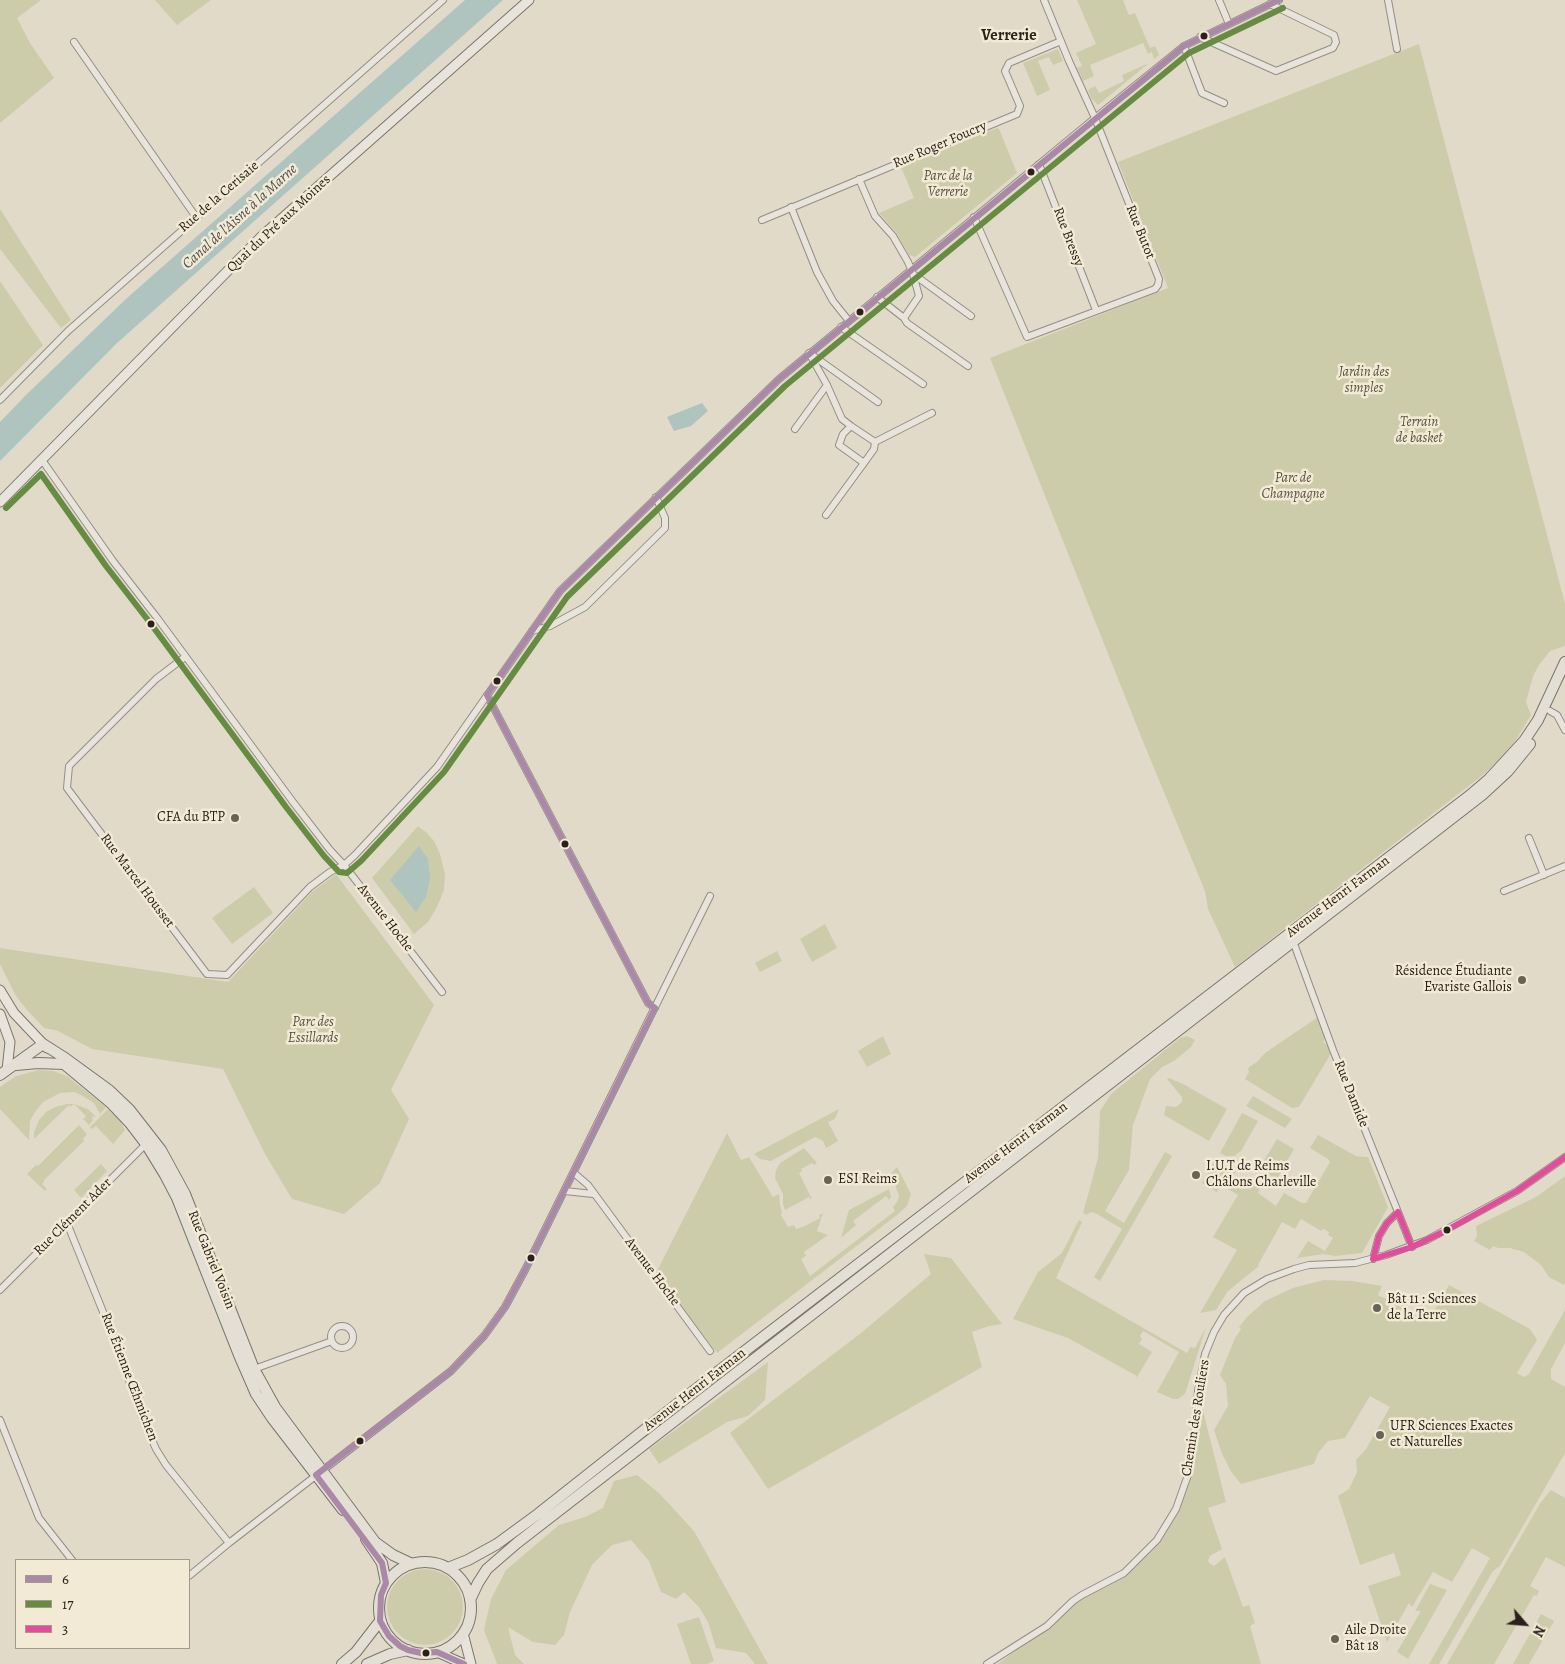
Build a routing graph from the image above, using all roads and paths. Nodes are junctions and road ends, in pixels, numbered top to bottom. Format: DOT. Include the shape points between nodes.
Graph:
graph roads {
  1 [pos="443,0"];
  2 [pos="529,0"];
  3 [pos="1044,0"];
  4 [pos="1219,0"];
  5 [pos="1258,0"];
  6 [pos="1279,0"];
  7 [pos="1388,0"];
  8 [pos="1270,4"];
  9 [pos="1260,9"];
  10 [pos="1229,24"];
  11 [pos="1200,37"];
  12 [pos="1061,41"];
  13 [pos="74,42"];
  14 [pos="1184,46"];
  15 [pos="1397,50"];
  16 [pos="1224,103"];
  17 [pos="1094,118"];
  18 [pos="1039,164"];
  19 [pos="860,179"];
  20 [pos="791,207"];
  21 [pos="196,217"];
  22 [pos="974,217"];
  23 [pos="762,220"];
  24 [pos="912,272"];
  25 [pos="877,297"];
  26 [pos="1096,310"];
  27 [pos="972,316"];
  28 [pos="904,318"];
  29 [pos="849,321"];
  30 [pos="841,327"];
  31 [pos="809,353"];
  32 [pos="968,366"];
  33 [pos="923,384"];
  34 [pos="827,385"];
  35 [pos="0,400"];
  36 [pos="878,402"];
  37 [pos="932,413"];
  38 [pos="851,426"];
  39 [pos="794,429"];
  40 [pos="875,442"];
  41 [pos="42,460"];
  42 [pos="864,463"];
  43 [pos="656,497"];
  44 [pos="0,502"];
  45 [pos="826,515"];
  46 [pos="532,631"];
  47 [pos="185,657"];
  48 [pos="1565,662"];
  49 [pos="1565,677"];
  50 [pos="486,695"];
  51 [pos="1550,711"];
  52 [pos="1565,730"];
  53 [pos="1529,838"];
  54 [pos="344,865"];
  55 [pos="1565,866"];
  56 [pos="1544,875"];
  57 [pos="1504,891"];
  58 [pos="710,896"];
  59 [pos="1293,941"];
  60 [pos="0,990"];
  61 [pos="442,992"];
  62 [pos="655,1008"];
  63 [pos="0,1014"];
  64 [pos="43,1044"];
  65 [pos="64,1064"];
  66 [pos="7,1070"];
  67 [pos="146,1144"];
  68 [pos="1565,1157"];
  69 [pos="574,1174"];
  70 [pos="565,1191"];
  71 [pos="593,1194"];
  72 [pos="1398,1212"];
  73 [pos="68,1223"];
  74 [pos="1412,1247"];
  75 [pos="1373,1259"];
  76 [pos="0,1290"];
  77 [pos="332,1341"];
  78 [pos="710,1350"];
  79 [pos="254,1369"];
  80 [pos="0,1420"];
  81 [pos="319,1473"];
  82 [pos="228,1543"];
  83 [pos="71,1559"];
  84 [pos="412,1564"];
  85 [pos="448,1568"];
  86 [pos="190,1575"];
  87 [pos="386,1583"];
  88 [pos="470,1600"];
  89 [pos="380,1621"];
  90 [pos="463,1633"];
  91 [pos="408,1650"];
  92 [pos="437,1652"];
  93 [pos="342,1664"];
  94 [pos="367,1664"];
  95 [pos="464,1664"];
  96 [pos="472,1664"];
  97 [pos="987,1664"];
  1 -- 21 [label="street, Rue de la Cerisaie"];
  2 -- 41 [label="street, Quai du Pré aux Moines" via="263,235"];
  3 -- 12 [label="street"];
  4 -- 10 [label="street"];
  5 -- 9 [label="street"];
  6 -- 8 [label="street"];
  7 -- 15 [label="street"];
  8 -- 9 [label="street"];
  8 -- 11 [label="street" via="1334,35 1336,42 1333,48 1276,71"];
  9 -- 10 [label="street"];
  10 -- 11 [label="street"];
  11 -- 14 [label="street"];
  12 -- 17 [label="street"];
  12 -- 19 [label="street, Rue Roger Foucry" via="1009,63 1005,71 1020,106 1017,114"];
  13 -- 21 [label="street"];
  14 -- 16 [label="street" via="1202,93"];
  14 -- 17 [label="street"];
  17 -- 18 [label="street"];
  17 -- 26 [label="street, Rue Butot" via="1159,279 1156,289"];
  18 -- 22 [label="street"];
  18 -- 26 [label="street, Rue Bressy"];
  19 -- 20 [label="street, Rue Roger Foucry"];
  19 -- 24 [label="street" via="875,216 893,236"];
  20 -- 23 [label="street, Rue Roger Foucry"];
  20 -- 29 [label="street" via="817,272"];
  21 -- 35 [label="street, Rue de la Cerisaie" via="68,331"];
  22 -- 24 [label="street"];
  22 -- 26 [label="street" via="1027,337"];
  24 -- 25 [label="street"];
  24 -- 27 [label="street"];
  24 -- 28 [label="street" via="919,296"];
  25 -- 28 [label="street"];
  25 -- 29 [label="street"];
  28 -- 32 [label="street"];
  29 -- 30 [label="street"];
  30 -- 31 [label="street"];
  30 -- 33 [label="street"];
  31 -- 34 [label="street"];
  31 -- 36 [label="street"];
  31 -- 43 [label="street"];
  34 -- 38 [label="street" via="842,419"];
  34 -- 39 [label="street"];
  37 -- 40 [label="street"];
  38 -- 40 [label="street"];
  38 -- 42 [label="street" via="843,434 839,446"];
  40 -- 42 [label="street"];
  41 -- 44 [label="street, Quai du Pré aux Moines"];
  41 -- 47 [label="street, Avenue Hoche"];
  42 -- 45 [label="street"];
  43 -- 46 [label="street" via="560,591"];
  43 -- 46 [label="street" via="665,518 665,528 585,607 550,626"];
  46 -- 50 [label="street"];
  47 -- 54 [label="street, Avenue Hoche" via="298,809"];
  47 -- 54 [label="street, Rue Marcel Housset" via="156,678 69,766 67,788 207,974 227,975 310,887"];
  48 -- 85 [label="main road, Avenue Henri Farman" via="1538,720 1524,741 1489,779 724,1367 538,1514 497,1544"];
  49 -- 51 [label="main road, Avenue Henri Farman"];
  50 -- 54 [label="street" via="437,767"];
  50 -- 62 [label="street" via="648,1003"];
  51 -- 52 [label="street" via="1557,715"];
  51 -- 59 [label="main road, Avenue Henri Farman" via="1518,761 1498,782"];
  53 -- 56 [label="street"];
  54 -- 61 [label="street, Avenue Hoche"];
  55 -- 56 [label="street"];
  56 -- 57 [label="street"];
  58 -- 62 [label="street"];
  59 -- 72 [label="street, Rue Damide"];
  59 -- 88 [label="main road, Avenue Henri Farman" via="517,1542 487,1569"];
  60 -- 64 [label="street, Rue Gabriel Voisin" via="14,1012"];
  62 -- 69 [label="street"];
  63 -- 66 [label="street" via="10,1042"];
  64 -- 65 [label="street"];
  64 -- 66 [label="main road"];
  64 -- 79 [label="main road, Rue Gabriel Voisin" via="122,1102 161,1150 185,1194"];
  65 -- 66 [label="main road" via="38,1063"];
  65 -- 67 [label="main road" via="112,1104"];
  67 -- 73 [label="street, Rue Clément Ader"];
  67 -- 81 [label="main road" via="177,1198 256,1394"];
  68 -- 74 [label="street, Chemin des Rouliers" via="1517,1191"];
  69 -- 70 [label="street"];
  69 -- 71 [label="street, Avenue Hoche" via="588,1185"];
  70 -- 71 [label="street"];
  70 -- 81 [label="street" via="509,1300 484,1336 451,1372"];
  71 -- 78 [label="street, Avenue Hoche"];
  72 -- 74 [label="street, Rue Damide"];
  72 -- 75 [label="street" via="1379,1236"];
  73 -- 76 [label="street, Rue Clément Ader"];
  73 -- 82 [label="street, Rue Étienne Œhmichen" via="156,1449"];
  74 -- 75 [label="street, Chemin des Rouliers"];
  75 -- 97 [label="street, Chemin des Rouliers" via="1309,1266 1279,1274 1244,1292 1224,1315 1205,1354 1188,1475 1176,1509 1157,1540 1124,1572 1073,1601 1047,1626"];
  77 -- 79 [label="street"];
  79 -- 81 [label="main road, Rue Gabriel Voisin"];
  80 -- 83 [label="street" via="39,1518"];
  81 -- 82 [label="street"];
  81 -- 84 [label="main road, Rue Gabriel Voisin" via="375,1542"];
  81 -- 87 [label="main road" via="382,1563"];
  82 -- 86 [label="street"];
  84 -- 85 [label="main road" via="430,1562"];
  84 -- 87 [label="main road" via="396,1572"];
  85 -- 88 [label="main road" via="463,1581"];
  87 -- 89 [label="main road" via="381,1595"];
  88 -- 90 [label="main road" via="470,1617"];
  89 -- 91 [label="main road" via="394,1642"];
  89 -- 93 [label="main road" via="356,1652"];
  90 -- 92 [label="main road" via="455,1643"];
  90 -- 96 [label="street"];
  91 -- 92 [label="main road" via="421,1654"];
  91 -- 94 [label="main road"];
  92 -- 95 [label="street"];
}
